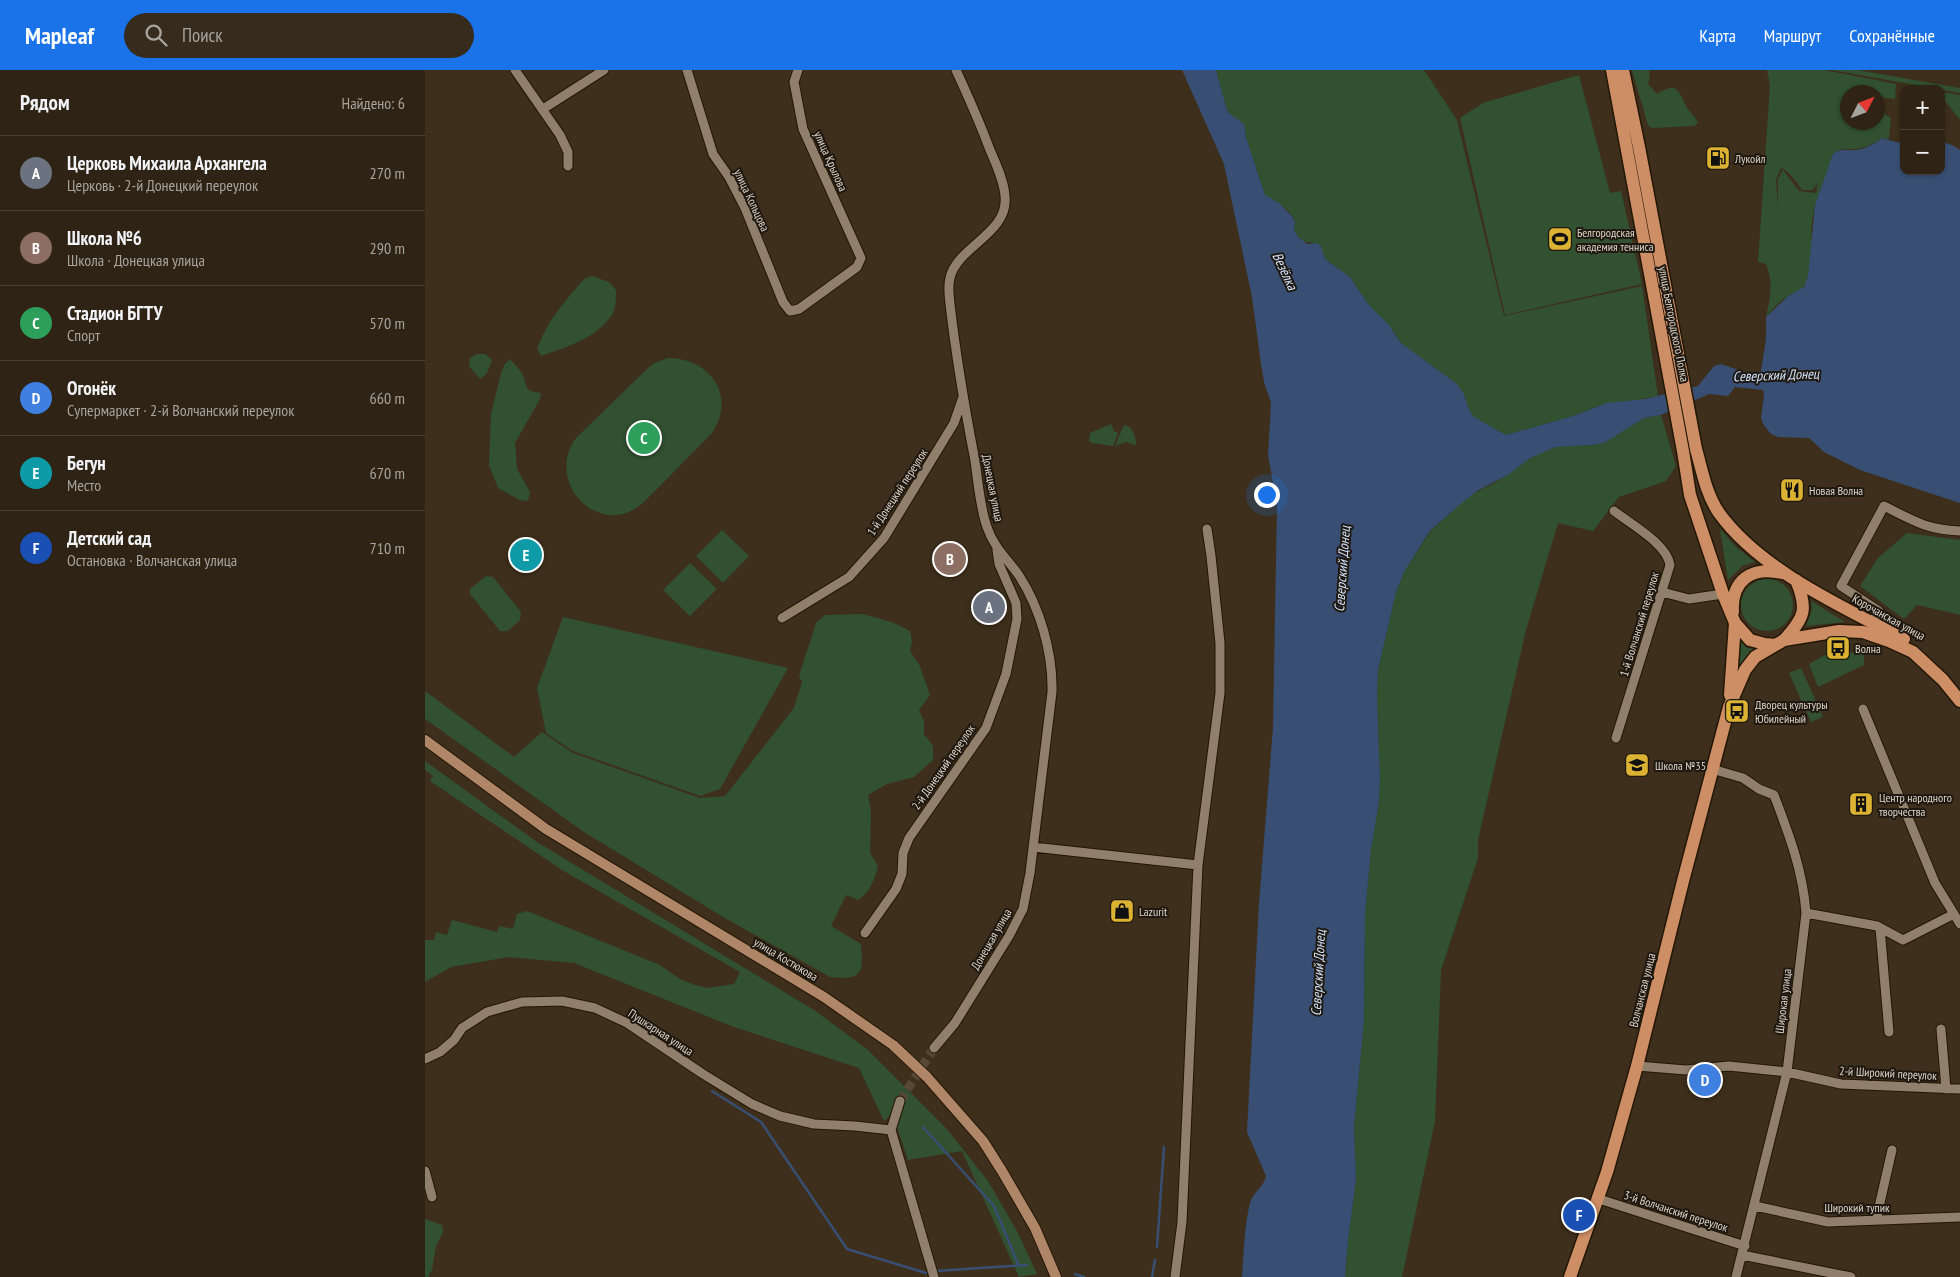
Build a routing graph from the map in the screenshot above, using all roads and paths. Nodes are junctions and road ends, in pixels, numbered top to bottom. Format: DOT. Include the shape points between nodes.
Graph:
graph roads {
  1 [pos="515,70"];
  2 [pos="604,70"];
  3 [pos="687,70"];
  4 [pos="798,70"];
  5 [pos="957,70"];
  6 [pos="1612,70"];
  7 [pos="1623,70"];
  8 [pos="543,109"];
  9 [pos="568,166"];
  10 [pos="861,258"];
  11 [pos="1667,331"];
  12 [pos="963,397"];
  13 [pos="1690,450"];
  14 [pos="1615,511"];
  15 [pos="1207,530"];
  16 [pos="1960,531"];
  17 [pos="996,547"];
  18 [pos="1791,577"];
  19 [pos="1741,582"];
  20 [pos="1662,592"];
  21 [pos="1723,594"];
  22 [pos="781,618"];
  23 [pos="1735,620"];
  24 [pos="1872,622"];
  25 [pos="1780,642"];
  26 [pos="1960,689"];
  27 [pos="1960,701"];
  28 [pos="1729,707"];
  29 [pos="1863,709"];
  30 [pos="1616,738"];
  31 [pos="425,740"];
  32 [pos="1713,769"];
  33 [pos="1033,847"];
  34 [pos="1198,865"];
  35 [pos="1806,913"];
  36 [pos="1954,914"];
  37 [pos="1960,924"];
  38 [pos="1880,928"];
  39 [pos="865,933"];
  40 [pos="1941,1029"];
  41 [pos="1889,1032"];
  42 [pos="934,1048"];
  43 [pos="425,1059"];
  44 [pos="1637,1066"];
  45 [pos="1787,1072"];
  46 [pos="1946,1088"];
  47 [pos="1960,1089"];
  48 [pos="900,1101"];
  49 [pos="891,1130"];
  50 [pos="1892,1150"];
  51 [pos="425,1171"];
  52 [pos="432,1197"];
  53 [pos="1599,1199"];
  54 [pos="1755,1206"];
  55 [pos="1960,1217"];
  56 [pos="1876,1220"];
  57 [pos="1743,1250"];
  58 [pos="933,1277"];
  59 [pos="1056,1277"];
  60 [pos="1175,1277"];
  61 [pos="1570,1277"];
  62 [pos="1736,1277"];
  63 [pos="1851,1277"];
  1 -- 8 [label="street"];
  2 -- 8 [label="street"];
  3 -- 10 [label="street, улица Кольцова" via="713,154 745,208 783,302 790,311 799,309 857,267"];
  4 -- 10 [label="street, улица Крылова" via="794,82 803,129"];
  5 -- 12 [label="street, Донецкая улица" via="999,171 1006,198 995,226 964,254 949,278 949,302"];
  6 -- 11 [label="main road, улица Белгородского Полка"];
  7 -- 11 [label="main road, улица Белгородского Полка" via="1639,147"];
  8 -- 9 [label="street" via="568,152"];
  11 -- 13 [label="main road, улица Белгородского Полка"];
  12 -- 17 [label="street, Донецкая улица" via="987,527"];
  12 -- 22 [label="street, 1-й Донецкий переулок" via="954,423 884,538 849,577"];
  13 -- 18 [label="main road" via="1720,513 1746,542"];
  13 -- 21 [label="main road, улица Белгородского Полка" via="1690,495"];
  14 -- 20 [label="street, 1-й Волчанский переулок" via="1669,556 1670,565"];
  15 -- 34 [label="street" via="1220,643 1220,693"];
  16 -- 24 [label="street" via="1915,523 1884,506 1841,586 1879,611"];
  17 -- 33 [label="street, Донецкая улица" via="1029,594 1038,614 1053,673"];
  17 -- 39 [label="street, 2-й Донецкий переулок" via="999,564 1016,603 1017,620 1006,674 986,728 909,838 896,888"];
  18 -- 19 [label="main road" via="1768,570 1753,573"];
  18 -- 24 [label="main road, Корочанская улица"];
  18 -- 25 [label="main road" via="1804,605 1803,616 1797,627"];
  19 -- 21 [label="main road"];
  19 -- 23 [label="main road" via="1732,598"];
  20 -- 21 [label="street" via="1689,599"];
  20 -- 30 [label="street, 1-й Волчанский переулок"];
  21 -- 23 [label="main road, улица Белгородского Полка"];
  23 -- 25 [label="main road" via="1751,640 1765,644"];
  23 -- 28 [label="main road"];
  24 -- 26 [label="main road, Корочанская улица" via="1918,647"];
  25 -- 27 [label="main road, Корочанская улица" via="1839,630 1889,641 1913,652"];
  25 -- 28 [label="main road" via="1755,657 1745,670"];
  28 -- 32 [label="main road, Волчанская улица"];
  29 -- 36 [label="street" via="1935,883"];
  31 -- 59 [label="main road, улица Костюкова" via="546,829 824,997 893,1045 927,1077 983,1141 1035,1228"];
  32 -- 35 [label="street, Широкая улица" via="1743,778 1774,795 1794,849 1805,892"];
  32 -- 44 [label="main road, Волчанская улица"];
  33 -- 34 [label="street"];
  33 -- 42 [label="street, Донецкая улица" via="1023,909 955,1023"];
  34 -- 60 [label="street" via="1182,1222"];
  35 -- 38 [label="street"];
  35 -- 45 [label="street, Широкая улица"];
  36 -- 37 [label="street"];
  36 -- 38 [label="street" via="1903,940"];
  38 -- 41 [label="street"];
  40 -- 46 [label="street"];
  43 -- 49 [label="street, Пушкарная улица" via="440,1052 462,1028 487,1012 522,1002 562,1001 595,1008 627,1023 751,1104 780,1116 814,1124"];
  44 -- 45 [label="street, 2-й Широкий переулок" via="1686,1070 1729,1066"];
  44 -- 53 [label="main road, Волчанская улица"];
  45 -- 46 [label="street, 2-й Широкий переулок" via="1841,1084"];
  45 -- 54 [label="street, Широкая улица"];
  46 -- 47 [label="street, 2-й Широкий переулок"];
  48 -- 49 [label="street"];
  49 -- 58 [label="street"];
  50 -- 56 [label="street"];
  51 -- 52 [label="street"];
  53 -- 57 [label="street, 3-й Волчанский переулок"];
  53 -- 61 [label="main road, Волчанская улица"];
  54 -- 56 [label="street, Широкий тупик" via="1829,1222"];
  54 -- 57 [label="street, Широкая улица"];
  55 -- 56 [label="street, Широкий тупик"];
  57 -- 62 [label="street, Широкая улица"];
  57 -- 63 [label="street, 3-й Волчанский переулок"];
}
